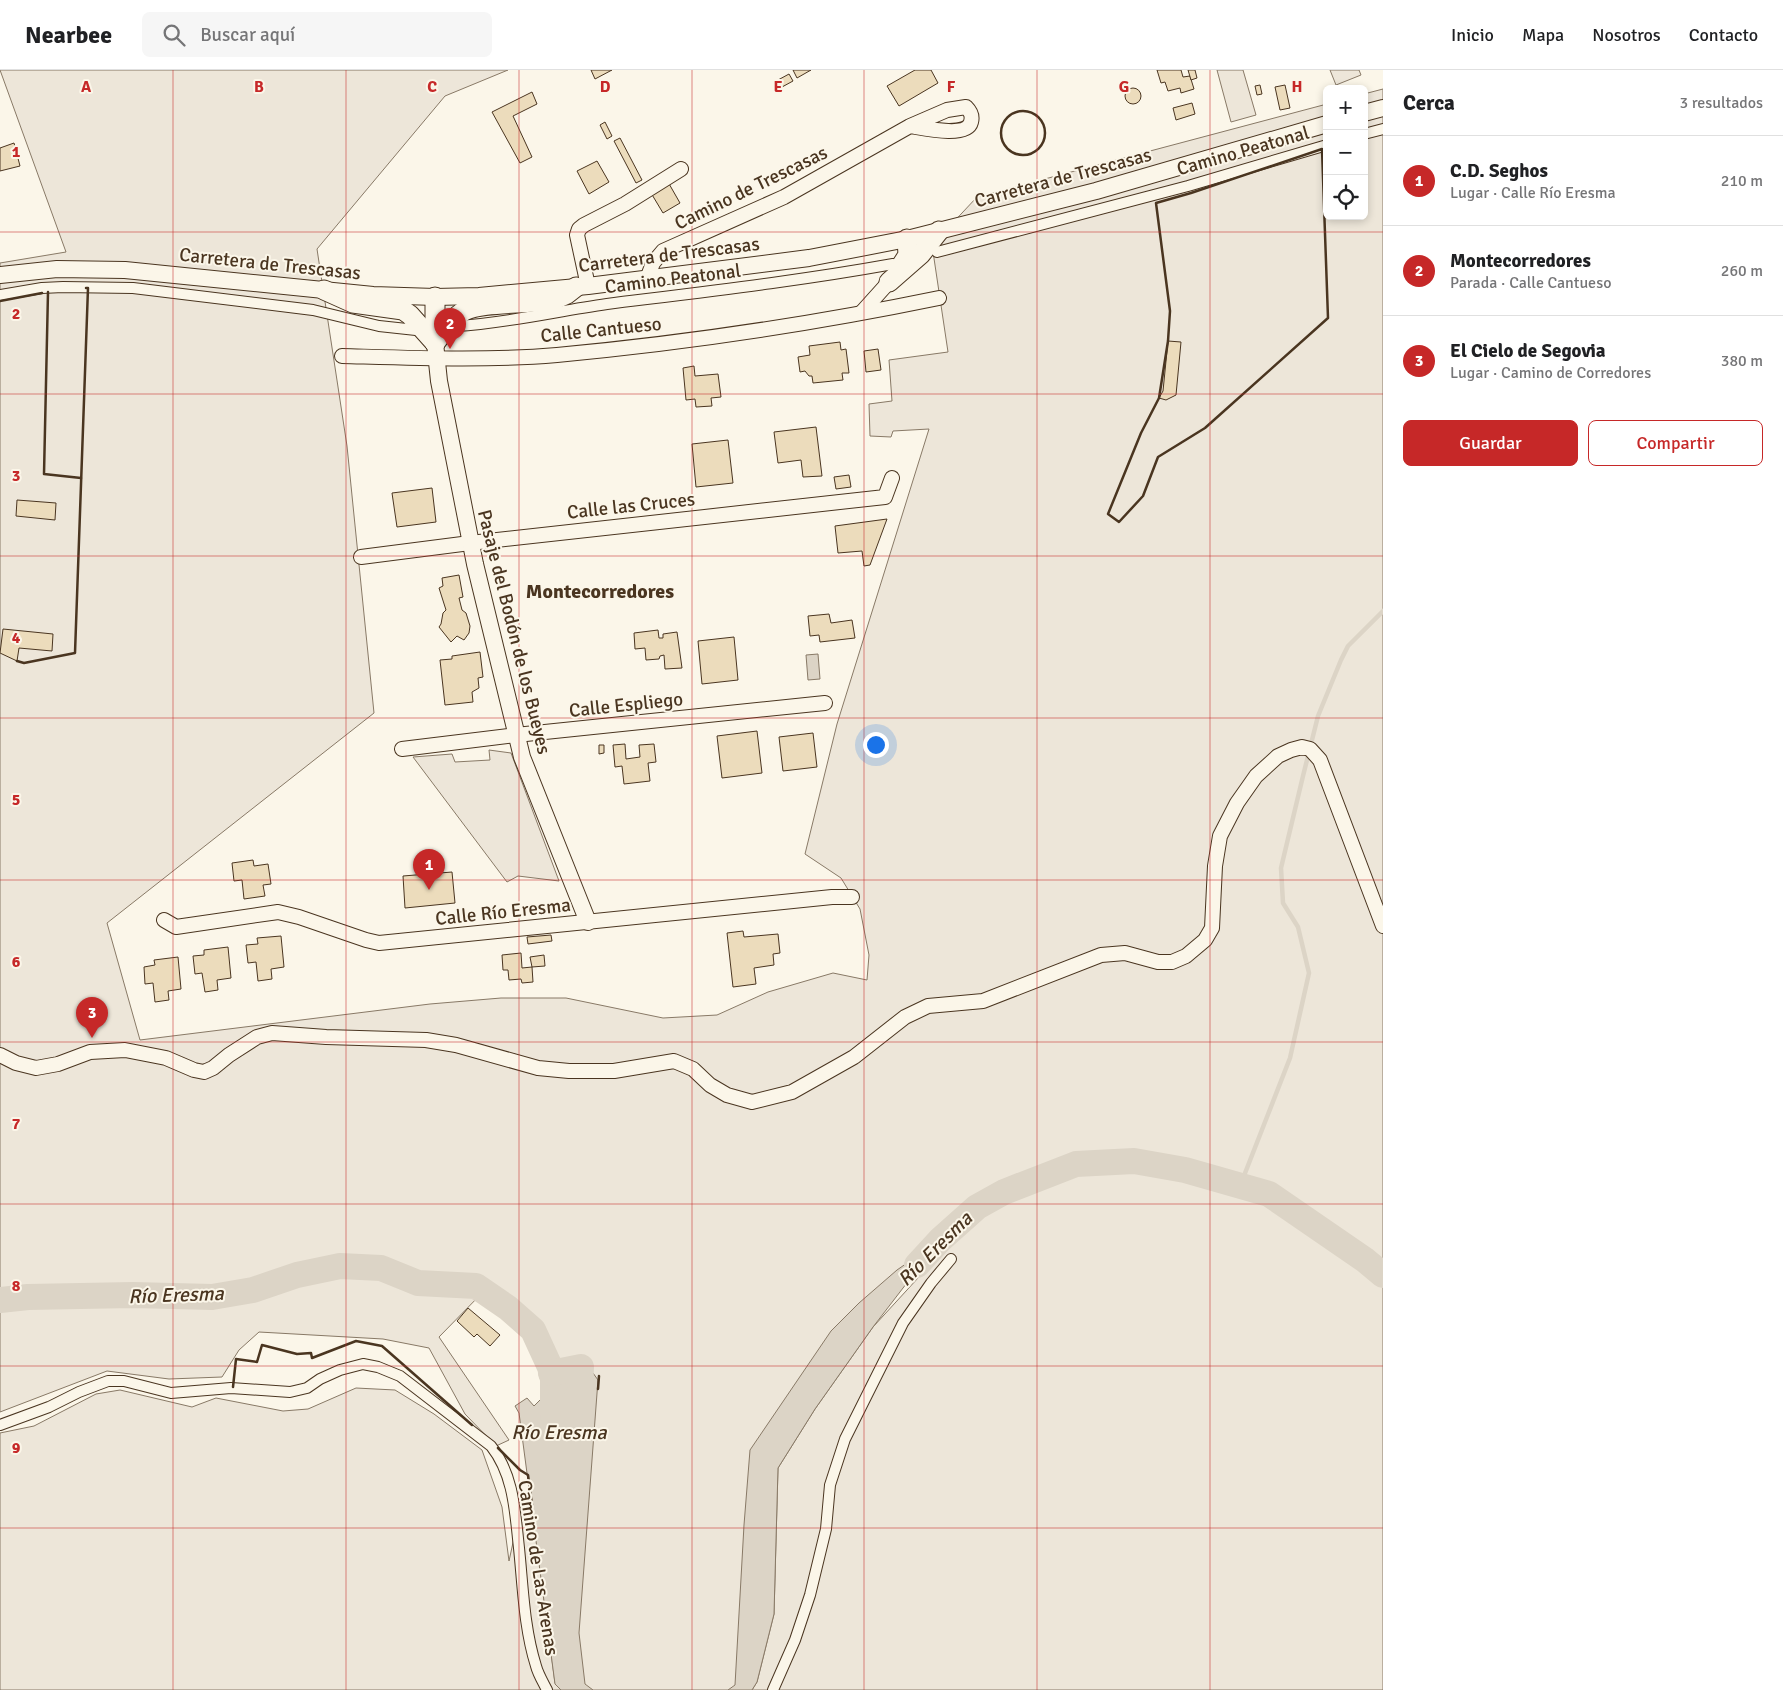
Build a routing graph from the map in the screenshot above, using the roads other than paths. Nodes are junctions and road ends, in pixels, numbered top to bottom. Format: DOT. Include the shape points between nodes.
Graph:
graph roads {
  1 [pos="1383,108"];
  2 [pos="1368,112"];
  3 [pos="1323,125"];
  4 [pos="910,126"];
  5 [pos="1383,129"];
  6 [pos="1368,133"];
  7 [pos="1323,146"];
  8 [pos="681,169"];
  9 [pos="939,232"];
  10 [pos="907,239"];
  11 [pos="937,252"];
  12 [pos="891,273"];
  13 [pos="0,275"];
  14 [pos="647,279"];
  15 [pos="582,286"];
  16 [pos="324,290"];
  17 [pos="0,295"];
  18 [pos="435,297"];
  19 [pos="939,298"];
  20 [pos="862,312"];
  21 [pos="457,326"];
  22 [pos="416,330"];
  23 [pos="435,351"];
  24 [pos="342,356"];
  25 [pos="892,478"];
  26 [pos="470,543"];
  27 [pos="361,557"];
  28 [pos="825,703"];
  29 [pos="516,734"];
  30 [pos="402,749"];
  31 [pos="852,897"];
  32 [pos="164,920"];
  33 [pos="588,922"];
  34 [pos="1383,926"];
  35 [pos="0,1055"];
  36 [pos="951,1259"];
  37 [pos="0,1425"];
  38 [pos="547,1690"];
  39 [pos="773,1690"];
  1 -- 2 [label="street"];
  3 -- 9 [label="street, Carretera de Trescasas" via="1096,191"];
  4 -- 14 [label="street, Camino de Trescasas" via="784,197 663,251 653,262"];
  5 -- 6 [label="street"];
  7 -- 11 [label="street, Camino Peatonal" via="1188,186"];
  8 -- 15 [label="street" via="579,229"];
  9 -- 10 [label="street, Carretera de Trescasas"];
  9 -- 12 [label="main road" via="921,254"];
  10 -- 12 [label="main road" via="908,255"];
  10 -- 14 [label="street, Carretera de Trescasas" via="809,258"];
  12 -- 20 [label="street"];
  12 -- 21 [label="street, Camino Peatonal" via="794,281"];
  13 -- 16 [label="street, Carretera de Trescasas" via="57,269 117,270"];
  14 -- 15 [label="street, Carretera de Trescasas"];
  15 -- 18 [label="street, Carretera de Trescasas"];
  15 -- 23 [label="main road" via="547,301 481,306 464,311 455,318"];
  16 -- 18 [label="street, Carretera de Trescasas"];
  16 -- 23 [label="main road" via="352,303 403,310"];
  17 -- 22 [label="street" via="42,288 133,288 304,309 378,326"];
  18 -- 23 [label="main road"];
  19 -- 20 [label="street, Calle Cantueso"];
  20 -- 23 [label="street, Calle Cantueso" via="721,336 556,355"];
  23 -- 24 [label="street, Calle Cantueso"];
  23 -- 26 [label="street, Pasaje del Bodón de los Bueyes"];
  25 -- 26 [label="street, Calle las Cruces" via="885,497"];
  26 -- 27 [label="street, Calle las Cruces"];
  26 -- 29 [label="street, Pasaje del Bodón de los Bueyes"];
  28 -- 29 [label="street, Calle Espliego"];
  29 -- 30 [label="street, Calle Espliego"];
  29 -- 33 [label="street, Pasaje del Bodón de los Bueyes" via="522,757"];
  31 -- 33 [label="street, Calle Río Eresma"];
  32 -- 33 [label="street, Calle Río Eresma" via="176,927 278,912 379,943"];
  34 -- 35 [label="street" via="1320,760 1310,749 1302,747 1278,756 1256,776 1237,803 1220,836 1212,928 1205,940 1186,956 1172,962 1158,962 1125,953 1101,955 983,1001 928,1006 905,1017 854,1056 792,1092 752,1102 727,1095 693,1069 674,1062 614,1071 538,1068 426,1040 272,1033 256,1037 204,1072 166,1058 125,1050 90,1052 36,1068"];
  36 -- 39 [label="street" via="903,1323 845,1439 830,1485 826,1529 810,1595"];
  37 -- 38 [label="street, Camino de Las Arenas" via="49,1408 108,1381 171,1393 231,1388 290,1392 306,1388 340,1370 363,1364 400,1376 491,1446 508,1477 527,1626 536,1666"];
}
